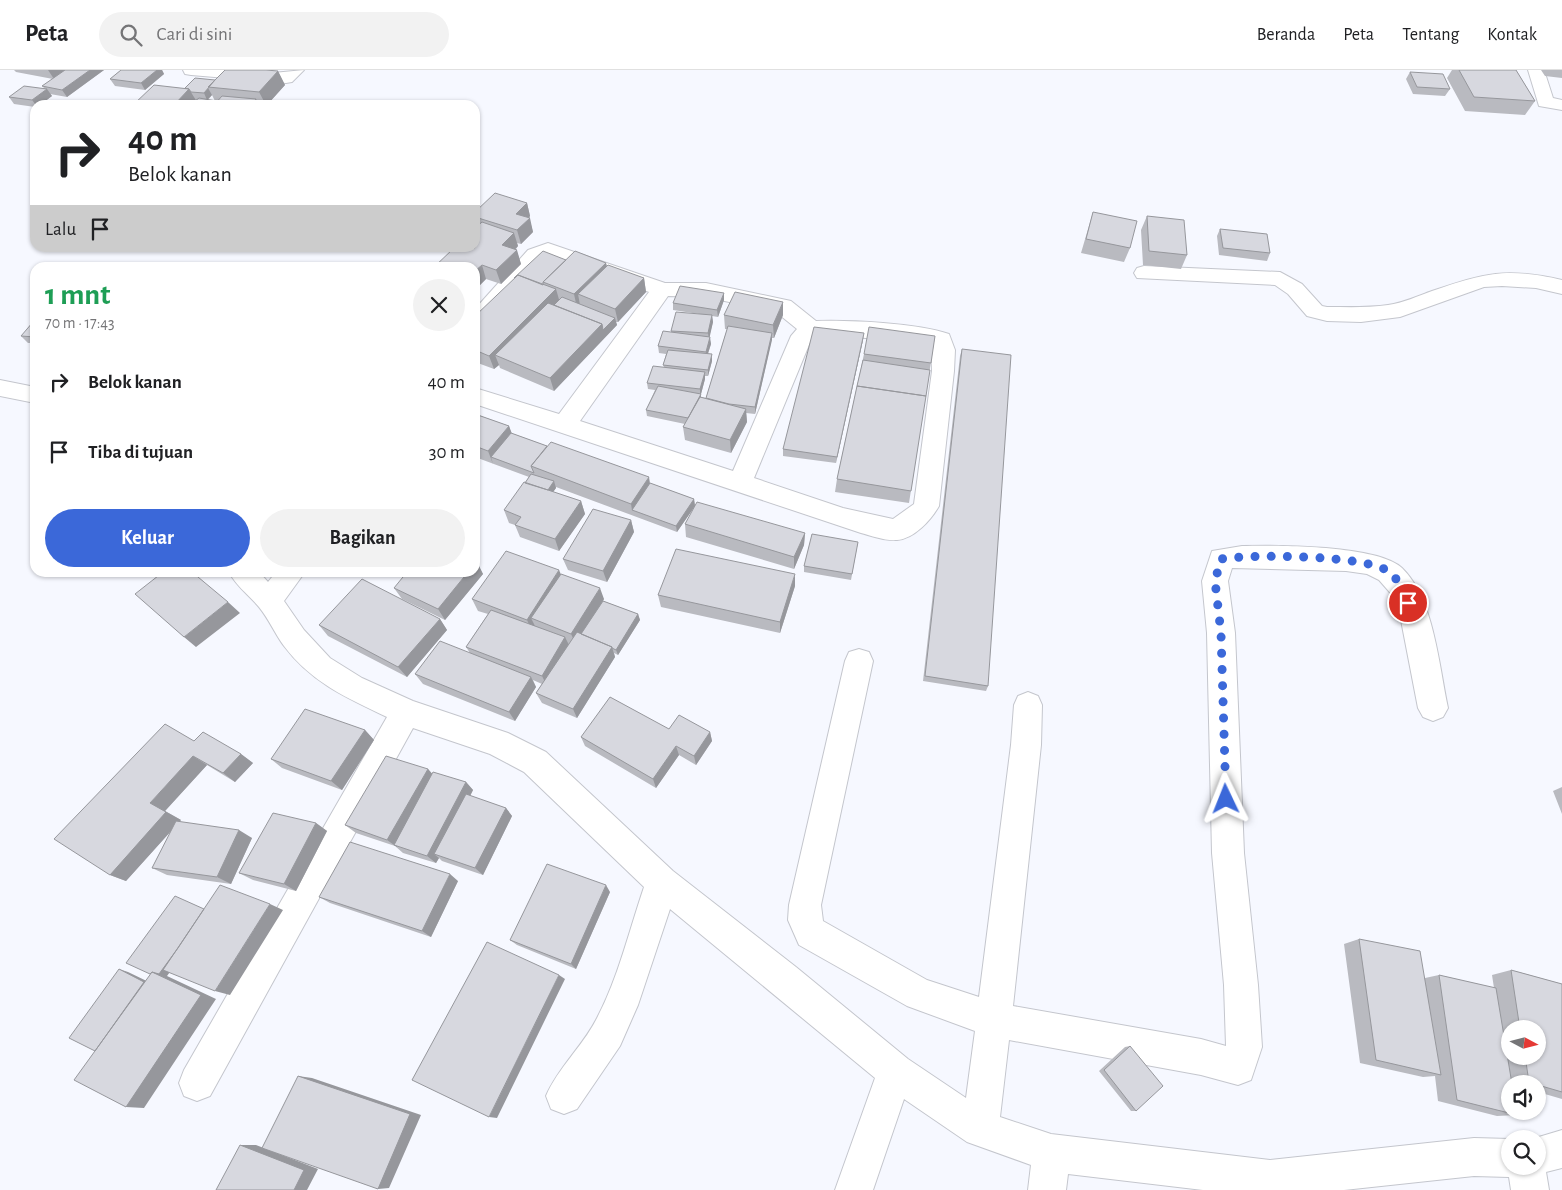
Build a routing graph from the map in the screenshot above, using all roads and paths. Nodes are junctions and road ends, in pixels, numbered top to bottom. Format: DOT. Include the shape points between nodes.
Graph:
graph roads {
  1 [pos="191,70"];
  2 [pos="1536,70"];
  3 [pos="291,74"];
  4 [pos="1562,105"];
  5 [pos="1144,274"];
  6 [pos="1562,287"];
  7 [pos="662,289"];
  8 [pos="480,317"];
  9 [pos="811,328"];
  10 [pos="0,388"];
  11 [pos="30,394"];
  12 [pos="480,398"];
  13 [pos="565,424"];
  14 [pos="740,483"];
  15 [pos="247,577"];
  16 [pos="288,577"];
  17 [pos="269,600"];
  18 [pos="859,661"];
  19 [pos="1028,705"];
  20 [pos="1434,708"];
  21 [pos="406,712"];
  22 [pos="662,882"];
  23 [pos="994,1020"];
  24 [pos="895,1072"];
  25 [pos="197,1083"];
  26 [pos="564,1096"];
  27 [pos="980,1129"];
  28 [pos="1562,1149"];
  29 [pos="1052,1153"];
  30 [pos="1546,1153"];
  31 [pos="1501,1158"];
  32 [pos="1528,1175"];
  33 [pos="854,1190"];
  34 [pos="1047,1190"];
  35 [pos="1530,1190"];
  1 -- 3 [label="street"];
  2 -- 4 [label="street" via="1545,102"];
  5 -- 6 [label="street" via="1280,279 1295,289 1314,311 1327,314 1392,312 1482,281 1536,281"];
  7 -- 8 [label="street" via="548,249 536,255"];
  7 -- 9 [label="street" via="706,290 783,306"];
  7 -- 13 [label="street"];
  9 -- 14 [label="street" via="802,336"];
  9 -- 14 [label="street" via="912,334 941,339 943,371 926,506 921,514 897,530 881,528"];
  10 -- 11 [label="street"];
  12 -- 13 [label="street"];
  13 -- 14 [label="street"];
  15 -- 17 [label="street"];
  16 -- 17 [label="street"];
  17 -- 21 [label="street" via="294,638 320,667 352,687"];
  18 -- 23 [label="street" via="807,896 805,920 811,933 919,994"];
  19 -- 23 [label="street"];
  20 -- 23 [label="street" via="1413,616 1404,590 1387,571 1323,558 1245,555 1221,559 1215,581 1221,633 1228,853 1244,1048 1238,1067 1201,1057"];
  21 -- 22 [label="street" via="498,744 535,762"];
  21 -- 25 [label="street"];
  22 -- 24 [label="street"];
  22 -- 26 [label="street" via="621,1006 608,1034"];
  23 -- 27 [label="street"];
  24 -- 27 [label="street"];
  24 -- 33 [label="street"];
  27 -- 29 [label="street"];
  28 -- 30 [label="street"];
  29 -- 31 [label="street" via="1270,1179 1474,1157"];
  29 -- 34 [label="street"];
  32 -- 35 [label="street"];
}
